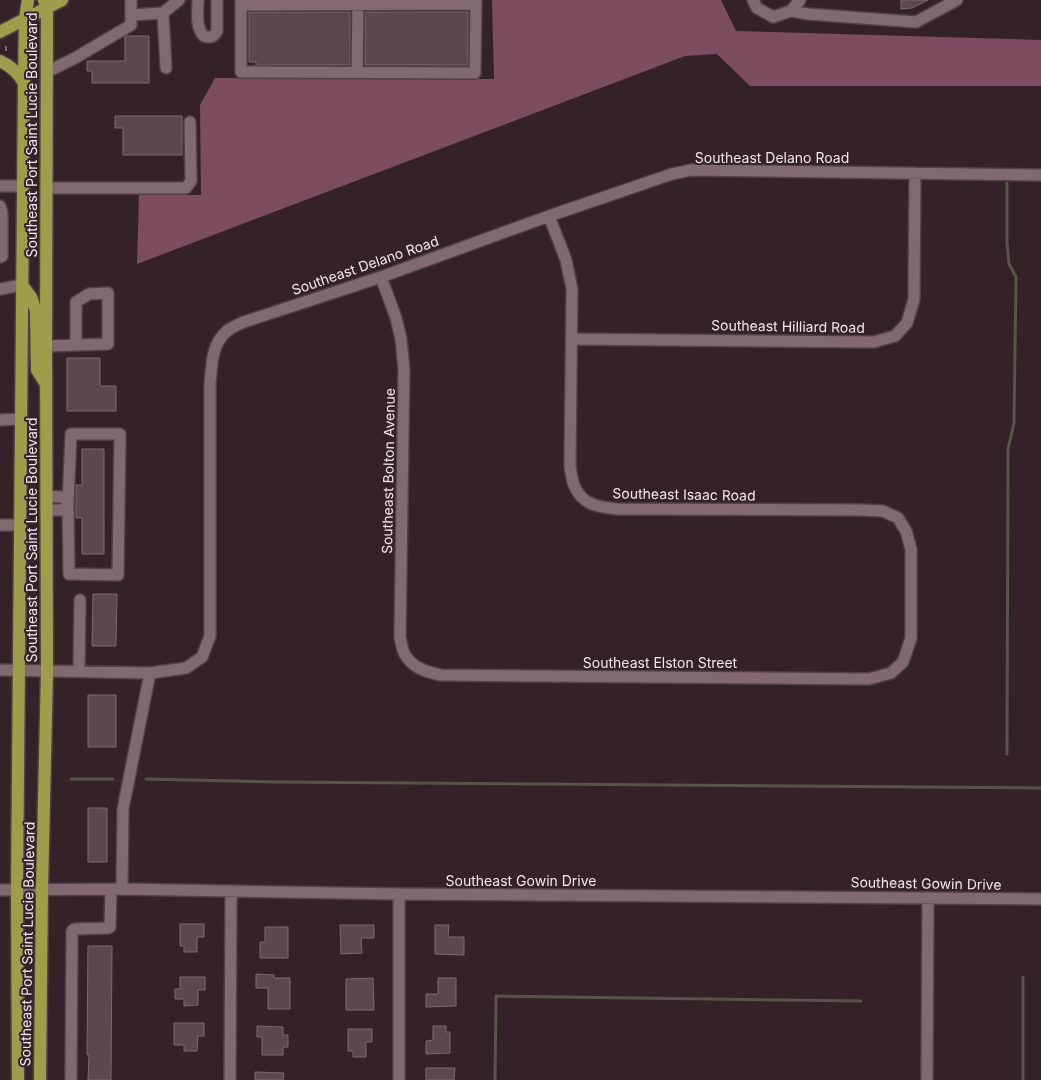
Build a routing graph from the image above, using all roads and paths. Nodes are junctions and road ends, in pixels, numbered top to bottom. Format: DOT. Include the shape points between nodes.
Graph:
graph roads {
  1 [pos="28,0"];
  2 [pos="62,0"];
  3 [pos="131,0"];
  4 [pos="179,0"];
  5 [pos="198,0"];
  6 [pos="217,0"];
  7 [pos="753,0"];
  8 [pos="800,0"];
  9 [pos="956,0"];
  10 [pos="358,2"];
  11 [pos="476,2"];
  12 [pos="241,3"];
  13 [pos="46,4"];
  14 [pos="791,11"];
  15 [pos="163,13"];
  16 [pos="131,15"];
  17 [pos="25,19"];
  18 [pos="0,32"];
  19 [pos="0,61"];
  20 [pos="166,68"];
  21 [pos="47,72"];
  22 [pos="357,72"];
  23 [pos="24,83"];
  24 [pos="190,122"];
  25 [pos="915,173"];
  26 [pos="1041,175"];
  27 [pos="0,186"];
  28 [pos="23,186"];
  29 [pos="46,188"];
  30 [pos="0,206"];
  31 [pos="549,216"];
  32 [pos="1,243"];
  33 [pos="381,277"];
  34 [pos="22,285"];
  35 [pos="0,289"];
  36 [pos="572,339"];
  37 [pos="76,345"];
  38 [pos="46,346"];
  39 [pos="46,384"];
  40 [pos="21,419"];
  41 [pos="0,420"];
  42 [pos="46,496"];
  43 [pos="68,504"];
  44 [pos="46,510"];
  45 [pos="0,525"];
  46 [pos="20,525"];
  47 [pos="80,600"];
  48 [pos="903,662"];
  49 [pos="414,665"];
  50 [pos="0,670"];
  51 [pos="19,670"];
  52 [pos="46,671"];
  53 [pos="79,671"];
  54 [pos="150,673"];
  55 [pos="116,889"];
  56 [pos="0,890"];
  57 [pos="17,890"];
  58 [pos="42,890"];
  59 [pos="231,892"];
  60 [pos="399,894"];
  61 [pos="928,898"];
  62 [pos="1041,900"];
  63 [pos="18,1080"];
  64 [pos="40,1080"];
  65 [pos="71,1080"];
  66 [pos="230,1080"];
  67 [pos="399,1080"];
  68 [pos="927,1080"];
  1 -- 17 [label="main road, Southeast Port Saint Lucie Boulevard"];
  2 -- 13 [label="main road"];
  3 -- 16 [label="street"];
  4 -- 15 [label="street"];
  5 -- 6 [label="street" via="199,31 210,37 217,31"];
  7 -- 14 [label="street" via="757,8 773,17"];
  8 -- 14 [label="street"];
  9 -- 14 [label="street" via="916,22"];
  10 -- 11 [label="street"];
  10 -- 12 [label="street"];
  10 -- 22 [label="street"];
  11 -- 22 [label="street" via="475,73"];
  12 -- 22 [label="street" via="241,72"];
  13 -- 17 [label="main road"];
  13 -- 21 [label="main road, Southeast Port Saint Lucie Boulevard"];
  15 -- 16 [label="street"];
  15 -- 20 [label="street"];
  16 -- 21 [label="street" via="131,25"];
  17 -- 18 [label="main road"];
  17 -- 23 [label="main road, Southeast Port Saint Lucie Boulevard"];
  19 -- 23 [label="main road" via="12,67"];
  21 -- 29 [label="main road, Southeast Port Saint Lucie Boulevard"];
  23 -- 28 [label="main road, Southeast Port Saint Lucie Boulevard"];
  24 -- 29 [label="street" via="191,181 186,188"];
  25 -- 26 [label="street, Southeast Delano Road"];
  25 -- 31 [label="street, Southeast Delano Road" via="691,170"];
  25 -- 36 [label="street, Southeast Hilliard Road" via="914,299 907,323 895,336 874,342"];
  27 -- 28 [label="street"];
  28 -- 34 [label="main road, Southeast Port Saint Lucie Boulevard"];
  29 -- 38 [label="main road, Southeast Port Saint Lucie Boulevard"];
  30 -- 32 [label="street"];
  31 -- 33 [label="street, Southeast Delano Road"];
  31 -- 36 [label="street, Southeast Isaac Road" via="566,260 572,289"];
  33 -- 49 [label="street, Southeast Bolton Avenue" via="396,318 403,361 400,637 404,652"];
  33 -- 54 [label="street, Southeast Delano Road" via="241,323 227,331 215,346 210,384 210,636 202,657 186,668"];
  34 -- 35 [label="street"];
  34 -- 39 [label="main road" via="36,311 37,370"];
  34 -- 40 [label="main road, Southeast Port Saint Lucie Boulevard"];
  36 -- 48 [label="street, Southeast Isaac Road" via="570,466 574,485 584,500 598,507 617,509 862,510 883,511 898,518 906,530 911,549 911,638"];
  37 -- 37 [label="street" via="108,344 108,294 89,294 76,302"];
  37 -- 38 [label="street"];
  38 -- 39 [label="main road, Southeast Port Saint Lucie Boulevard"];
  39 -- 42 [label="main road, Southeast Port Saint Lucie Boulevard"];
  40 -- 41 [label="street"];
  40 -- 46 [label="main road, Southeast Port Saint Lucie Boulevard"];
  42 -- 43 [label="street" via="63,497"];
  42 -- 44 [label="main road, Southeast Port Saint Lucie Boulevard"];
  43 -- 43 [label="street" via="69,574 118,575 120,434 70,434"];
  43 -- 44 [label="street" via="64,510"];
  44 -- 52 [label="main road, Southeast Port Saint Lucie Boulevard"];
  45 -- 46 [label="street"];
  46 -- 51 [label="main road, Southeast Port Saint Lucie Boulevard"];
  47 -- 53 [label="street"];
  48 -- 49 [label="street, Southeast Elston Street" via="891,673 869,679 441,675 425,672"];
  50 -- 51 [label="street, Southeast Delano Road"];
  51 -- 52 [label="street, Southeast Delano Road"];
  51 -- 57 [label="main road, Southeast Port Saint Lucie Boulevard"];
  52 -- 53 [label="street, Southeast Delano Road"];
  52 -- 58 [label="main road, Southeast Port Saint Lucie Boulevard"];
  53 -- 54 [label="street, Southeast Delano Road"];
  54 -- 55 [label="street" via="123,809"];
  55 -- 58 [label="street, Southeast Gowin Drive"];
  55 -- 59 [label="street, Southeast Gowin Drive"];
  55 -- 65 [label="street" via="110,927 75,929 72,932"];
  56 -- 57 [label="street, Southeast Gowin Drive"];
  57 -- 58 [label="street, Southeast Gowin Drive"];
  57 -- 63 [label="main road, Southeast Port Saint Lucie Boulevard"];
  58 -- 64 [label="main road, Southeast Port Saint Lucie Boulevard"];
  59 -- 60 [label="street, Southeast Gowin Drive"];
  59 -- 66 [label="street"];
  60 -- 61 [label="street, Southeast Gowin Drive"];
  60 -- 67 [label="street"];
  61 -- 62 [label="street, Southeast Gowin Drive"];
  61 -- 68 [label="street"];
}
